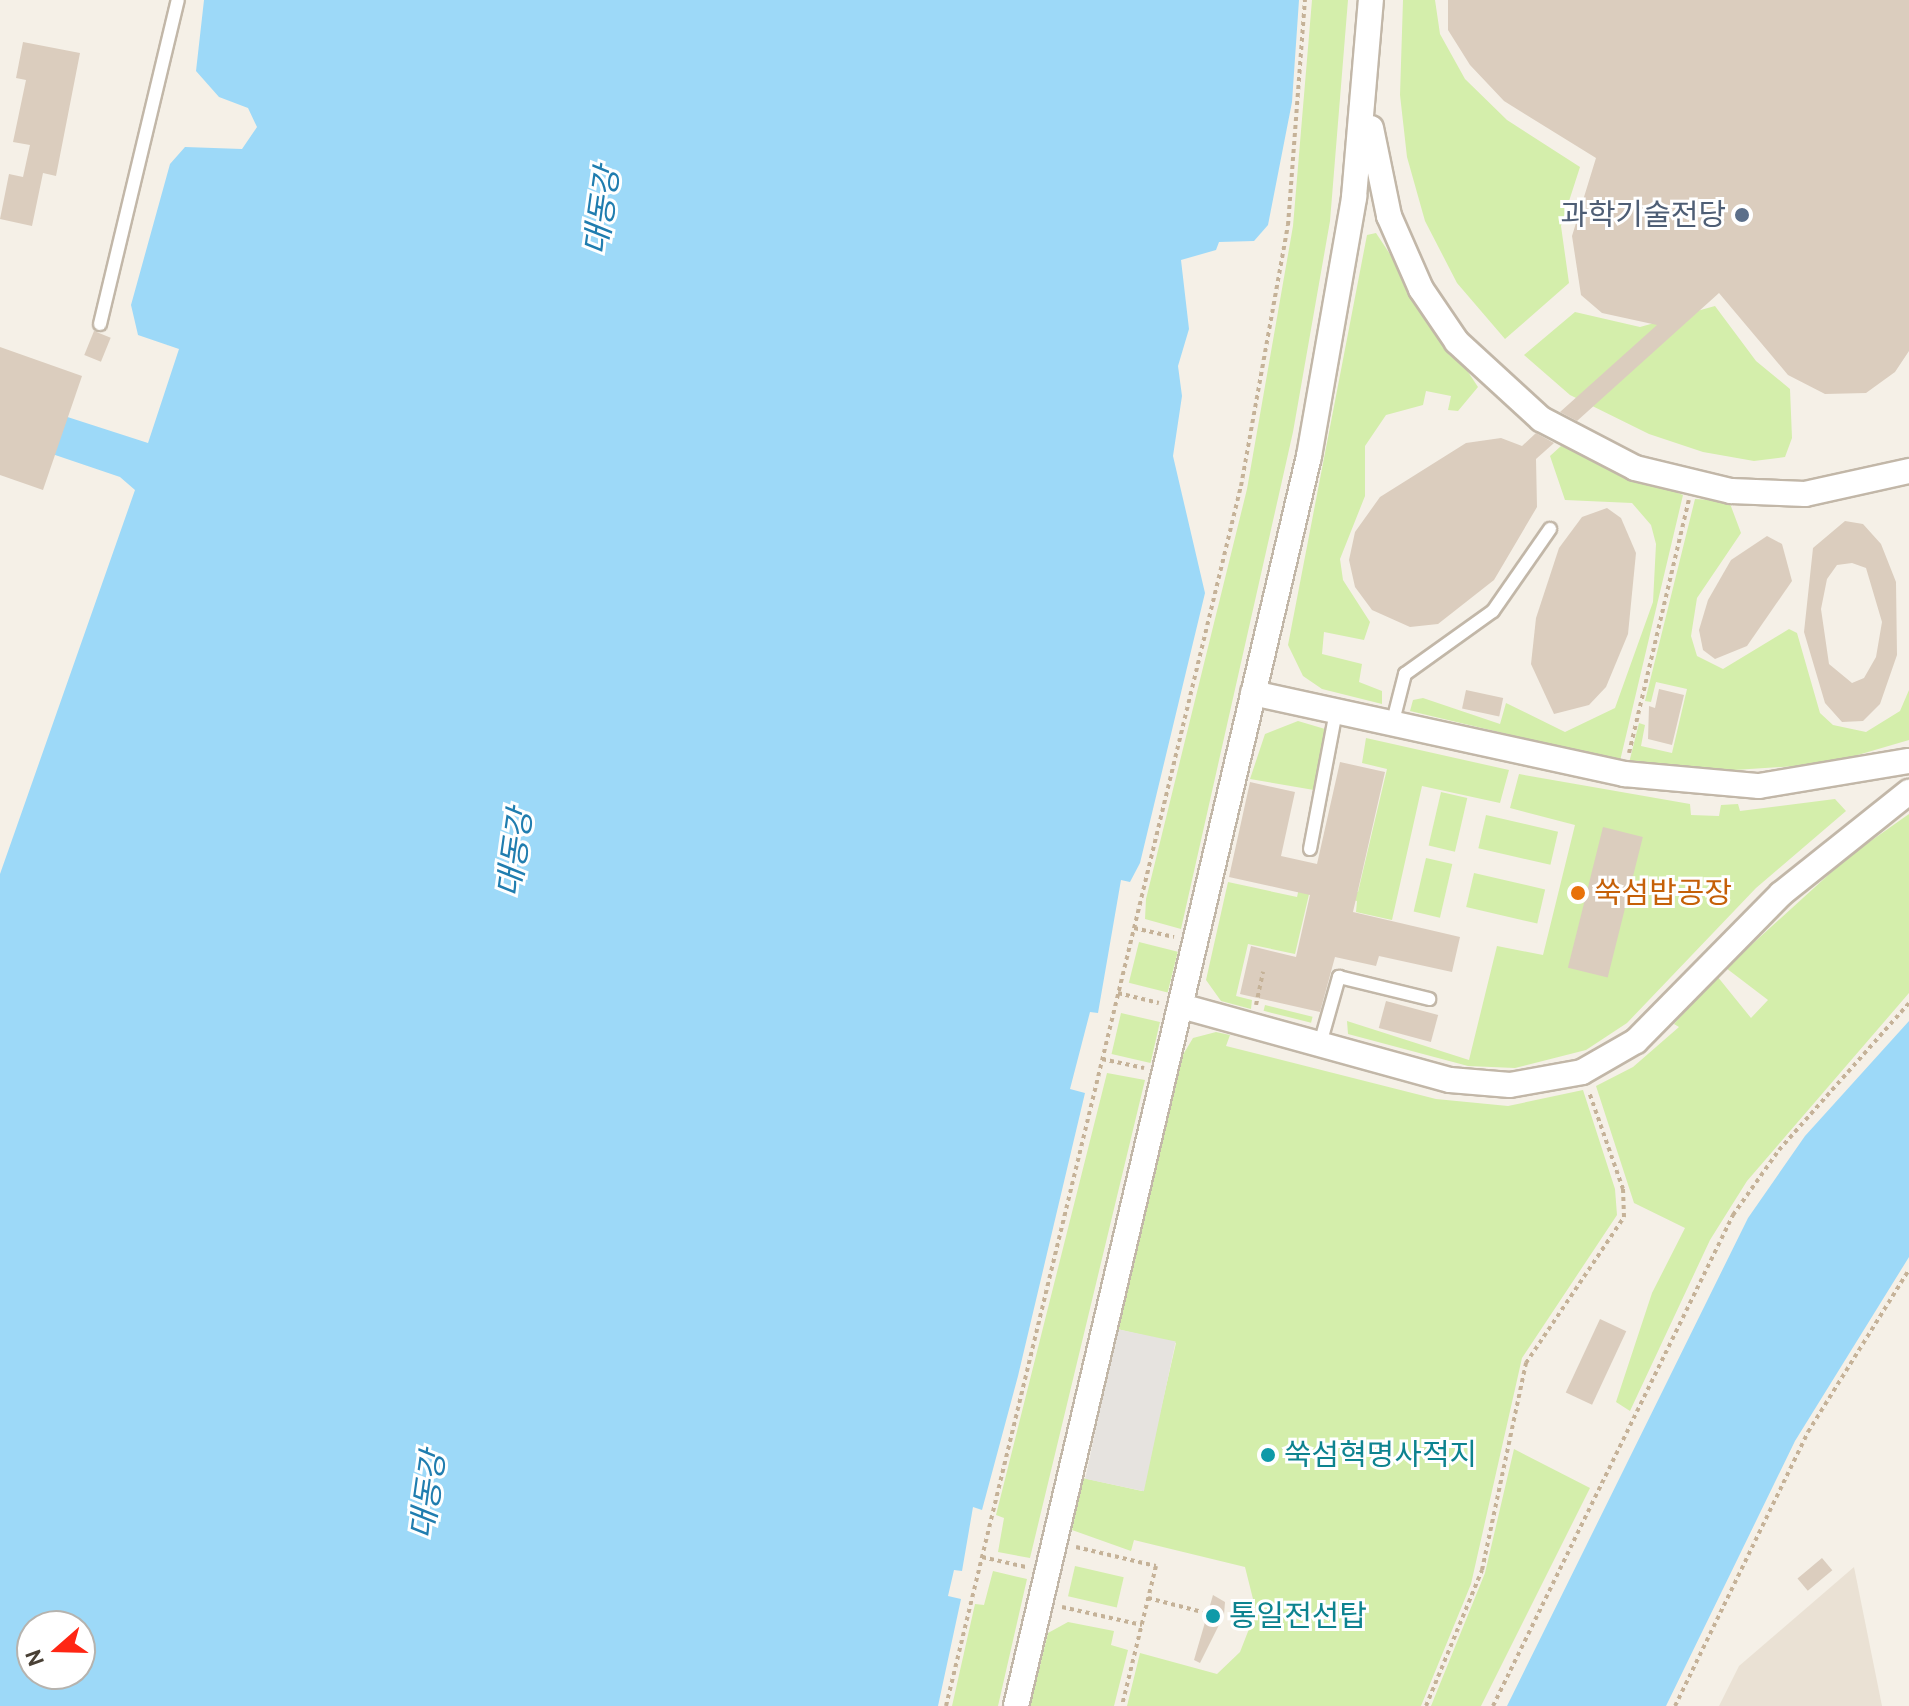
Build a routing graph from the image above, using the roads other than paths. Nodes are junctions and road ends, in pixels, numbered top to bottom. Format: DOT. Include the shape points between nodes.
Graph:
graph roads {
  1 [pos="178,0"];
  2 [pos="1371,0"];
  3 [pos="1366,102"];
  4 [pos="100,324"];
  5 [pos="1909,471"];
  6 [pos="1550,529"];
  7 [pos="1253,693"];
  8 [pos="1336,712"];
  9 [pos="1392,725"];
  10 [pos="1909,761"];
  11 [pos="1909,792"];
  12 [pos="1310,849"];
  13 [pos="1429,999"];
  14 [pos="1171,1005"];
  15 [pos="1320,1044"];
  16 [pos="1016,1706"];
  1 -- 4 [label="lane"];
  2 -- 3 [label="street"];
  3 -- 5 [label="street" via="1396,236 1457,342 1568,436 1635,468 1693,484 1805,494"];
  3 -- 7 [label="street" via="1309,456"];
  6 -- 9 [label="lane" via="1493,611 1405,674"];
  7 -- 8 [label="street"];
  7 -- 14 [label="street"];
  8 -- 9 [label="street"];
  8 -- 12 [label="lane"];
  9 -- 10 [label="street" via="1624,774 1759,786"];
  11 -- 15 [label="street" via="1781,894 1636,1041 1582,1072 1482,1085"];
  13 -- 15 [label="lane" via="1339,977"];
  14 -- 15 [label="street"];
  14 -- 16 [label="street"];
}
